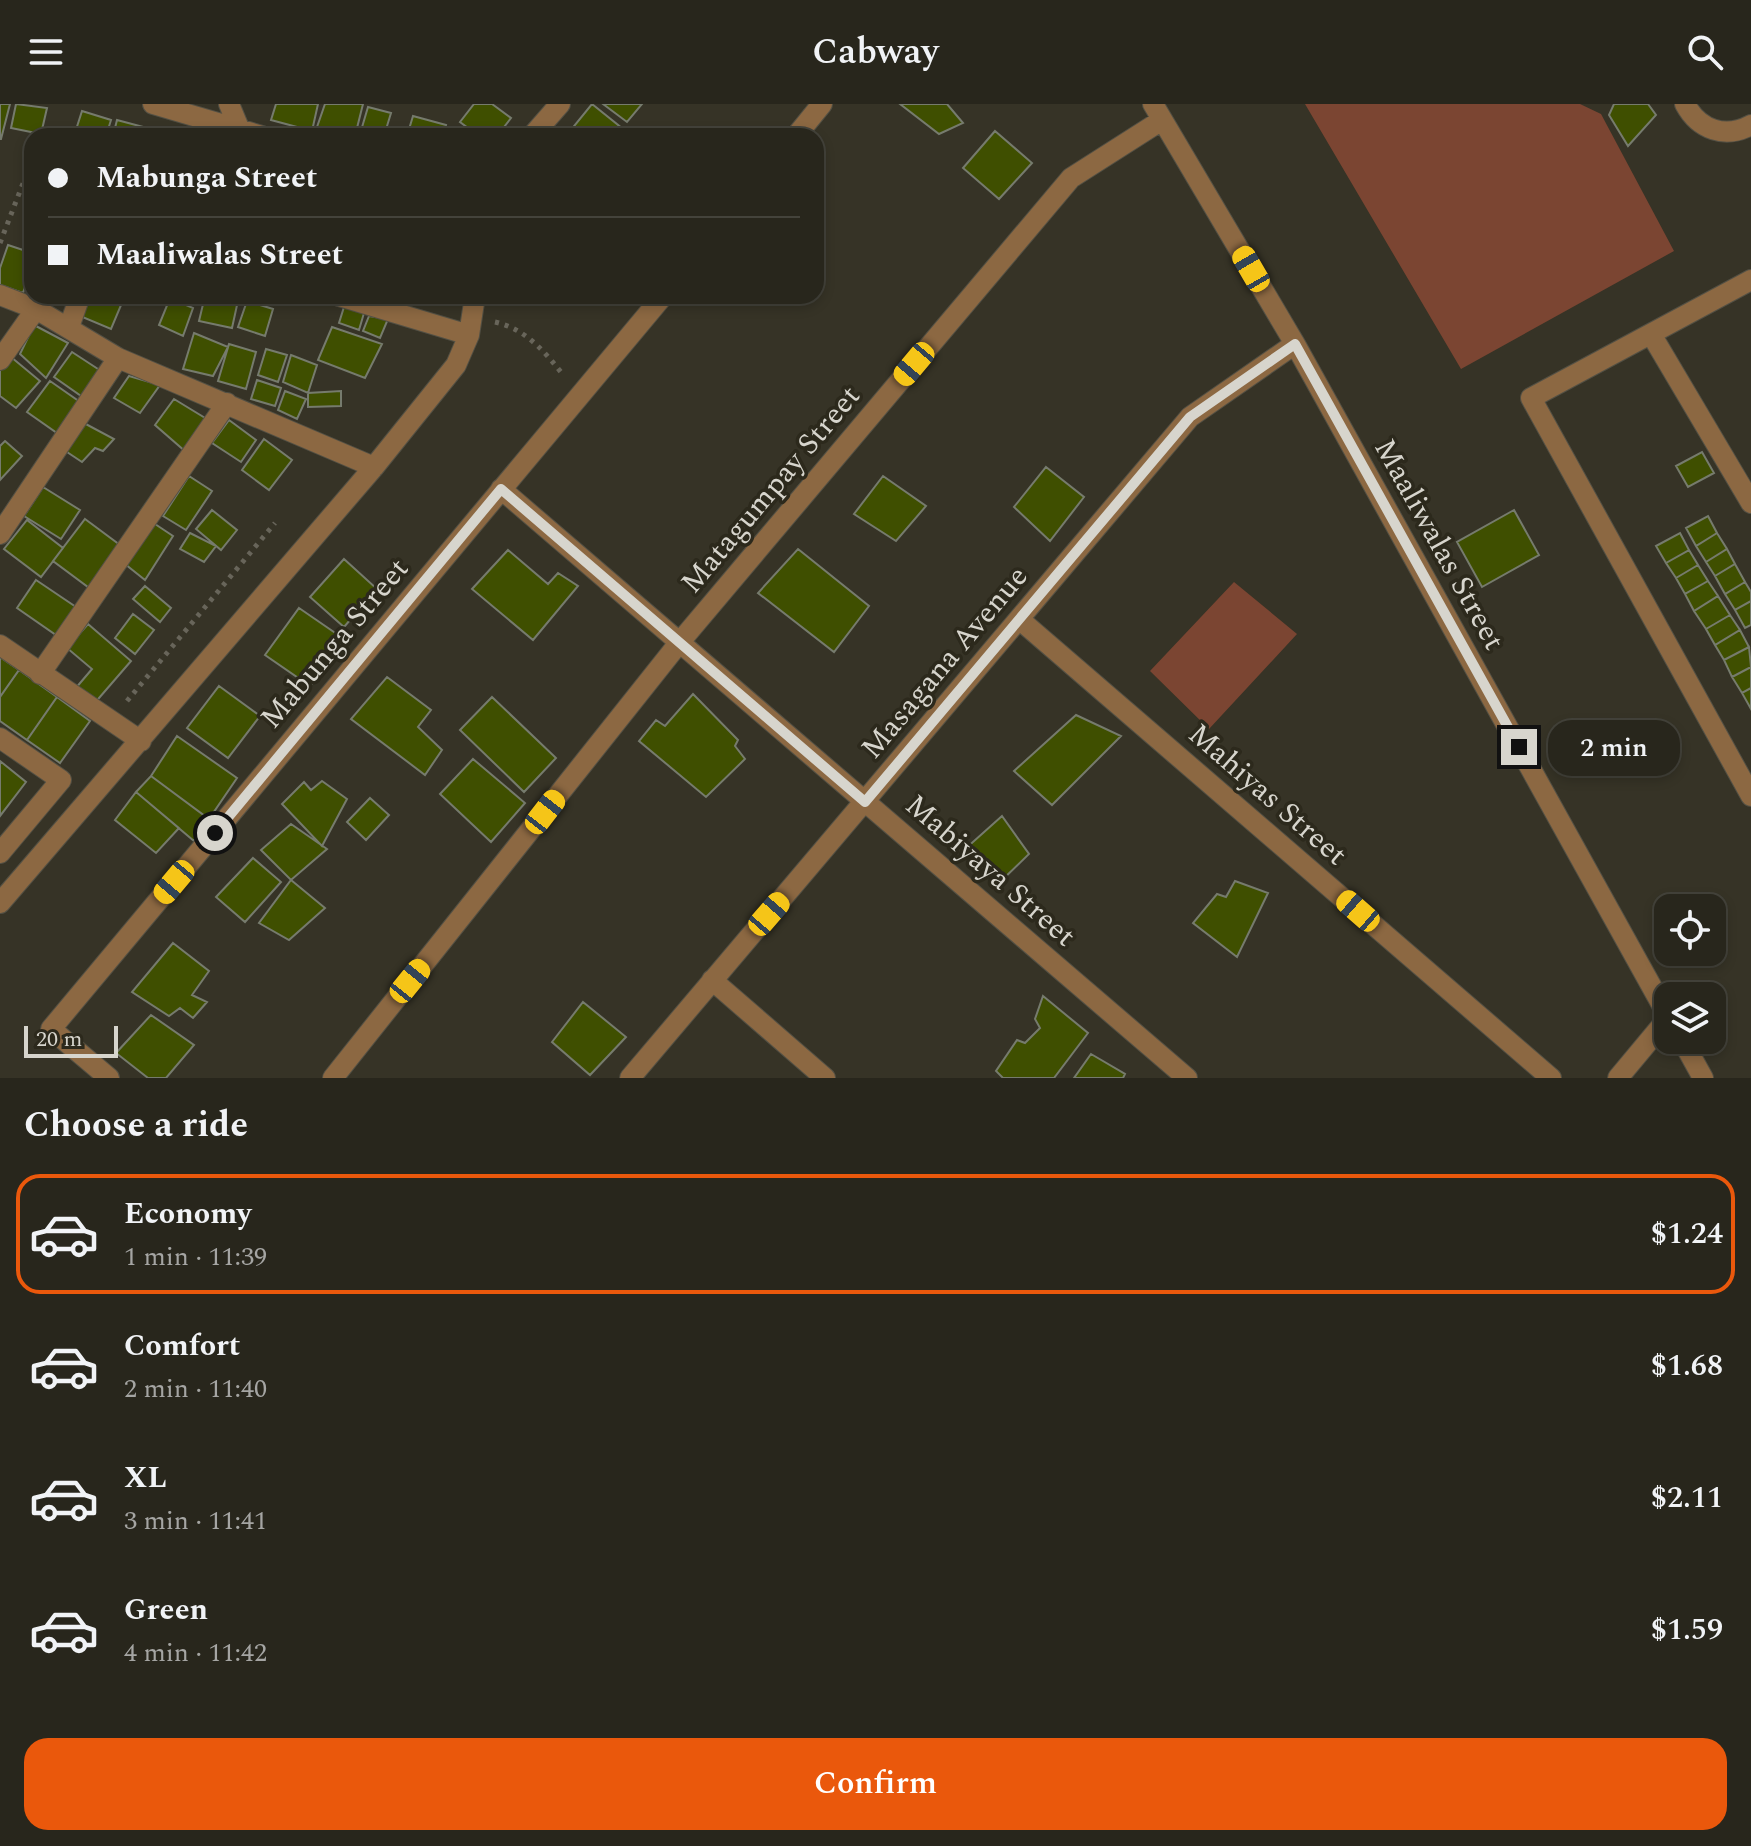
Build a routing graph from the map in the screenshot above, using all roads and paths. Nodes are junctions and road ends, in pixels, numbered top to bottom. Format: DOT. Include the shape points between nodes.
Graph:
graph roads {
  1 [pos="153,104"];
  2 [pos="229,104"];
  3 [pos="560,104"];
  4 [pos="822,104"];
  5 [pos="1685,104"];
  6 [pos="1158,112"];
  7 [pos="1751,125"];
  8 [pos="239,128"];
  9 [pos="539,128"];
  10 [pos="802,128"];
  11 [pos="24,181"];
  12 [pos="0,243"];
  13 [pos="1751,280"];
  14 [pos="0,295"];
  15 [pos="77,304"];
  16 [pos="374,304"];
  17 [pos="474,304"];
  18 [pos="656,304"];
  19 [pos="36,309"];
  20 [pos="471,326"];
  21 [pos="69,327"];
  22 [pos="1651,334"];
  23 [pos="1295,344"];
  24 [pos="118,358"];
  25 [pos="0,360"];
  26 [pos="227,403"];
  27 [pos="571,406"];
  28 [pos="374,467"];
  29 [pos="501,489"];
  30 [pos="1751,503"];
  31 [pos="275,523"];
  32 [pos="0,534"];
  33 [pos="1019,619"];
  34 [pos="679,643"];
  35 [pos="0,645"];
  36 [pos="40,674"];
  37 [pos="111,720"];
  38 [pos="0,738"];
  39 [pos="141,741"];
  40 [pos="1751,796"];
  41 [pos="865,802"];
  42 [pos="0,853"];
  43 [pos="0,903"];
  44 [pos="712,980"];
  45 [pos="1654,992"];
  46 [pos="1654,1034"];
  47 [pos="1690,1054"];
  48 [pos="109,1078"];
  49 [pos="333,1078"];
  50 [pos="630,1078"];
  51 [pos="825,1078"];
  52 [pos="1187,1078"];
  53 [pos="1551,1078"];
  54 [pos="1618,1078"];
  55 [pos="1703,1078"];
  1 -- 8 [label="street"];
  2 -- 8 [label="street"];
  3 -- 9 [label="street"];
  4 -- 10 [label="street"];
  5 -- 7 [label="street" via="1714,131 1736,133"];
  6 -- 23 [label="street, Maaliwalas Street"];
  6 -- 34 [label="street, Matagumpay Street" via="1071,178"];
  11 -- 12 [label="path"];
  13 -- 22 [label="street"];
  14 -- 19 [label="street"];
  15 -- 21 [label="street"];
  16 -- 20 [label="street"];
  17 -- 20 [label="street"];
  18 -- 27 [label="street, Mabunga Street"];
  19 -- 21 [label="street"];
  19 -- 25 [label="street"];
  20 -- 27 [label="path" via="510,326 528,336 574,391"];
  20 -- 28 [label="street" via="456,365"];
  21 -- 24 [label="street"];
  22 -- 30 [label="street"];
  22 -- 40 [label="street" via="1531,398"];
  23 -- 33 [label="street, Masagana Avenue" via="1190,417"];
  23 -- 45 [label="street, Maaliwalas Street"];
  24 -- 26 [label="street"];
  24 -- 32 [label="street"];
  26 -- 28 [label="street"];
  26 -- 36 [label="street"];
  27 -- 29 [label="street, Mabunga Street"];
  28 -- 39 [label="street"];
  29 -- 34 [label="street, Mabiyaya Street"];
  29 -- 48 [label="street, Mabunga Street" via="51,1029"];
  31 -- 37 [label="path"];
  33 -- 41 [label="street, Masagana Avenue"];
  33 -- 53 [label="street, Mahiyas Street"];
  34 -- 41 [label="street, Mabiyaya Street"];
  34 -- 49 [label="street, Matagumpay Street"];
  35 -- 36 [label="street"];
  36 -- 37 [label="street"];
  37 -- 39 [label="street"];
  38 -- 42 [label="street" via="61,780"];
  39 -- 43 [label="street"];
  41 -- 44 [label="street, Masagana Avenue"];
  41 -- 52 [label="street, Mabiyaya Street"];
  44 -- 50 [label="street, Masagana Avenue"];
  44 -- 51 [label="street"];
  46 -- 54 [label="street"];
  47 -- 55 [label="street"];
}
